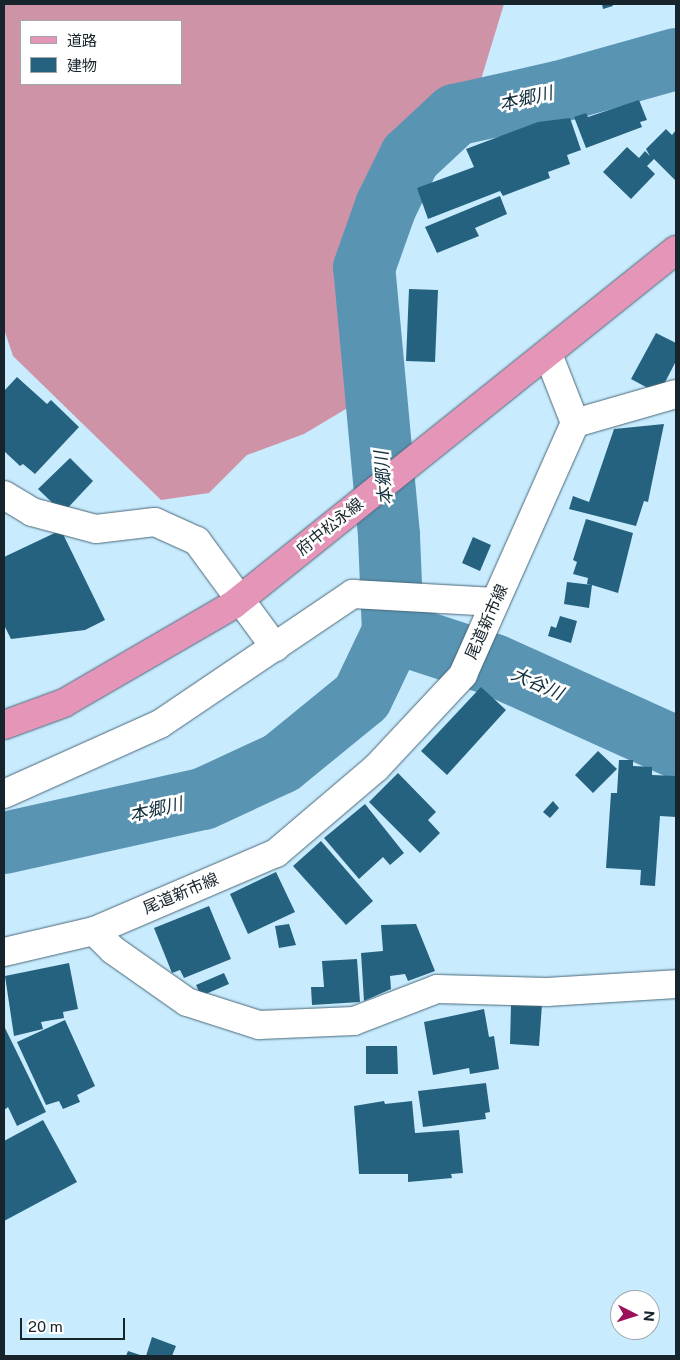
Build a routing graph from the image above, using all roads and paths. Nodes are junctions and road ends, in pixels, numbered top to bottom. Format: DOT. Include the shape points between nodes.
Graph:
graph roads {
  1 [pos="676,250"];
  2 [pos="548,354"];
  3 [pos="676,394"];
  4 [pos="575,423"];
  5 [pos="4,495"];
  6 [pos="241,598"];
  7 [pos="495,602"];
  8 [pos="274,647"];
  9 [pos="4,725"];
  10 [pos="4,794"];
  11 [pos="94,931"];
  12 [pos="4,952"];
  13 [pos="676,984"];
  1 -- 2 [label="main road, 府中松永線"];
  2 -- 4 [label="main road"];
  2 -- 6 [label="main road, 府中松永線"];
  3 -- 4 [label="main road"];
  4 -- 7 [label="main road, 尾道新市線"];
  5 -- 6 [label="main road" via="32,512 96,529 155,522 197,541"];
  6 -- 8 [label="main road"];
  6 -- 9 [label="main road, 府中松永線" via="64,703"];
  7 -- 8 [label="main road" via="353,594"];
  7 -- 11 [label="main road, 尾道新市線" via="463,675 376,768 276,853"];
  8 -- 10 [label="main road" via="160,724"];
  11 -- 12 [label="main road, 尾道新市線"];
  11 -- 13 [label="main road" via="112,950 187,1002 259,1024 354,1021 437,989 547,992"];
}
